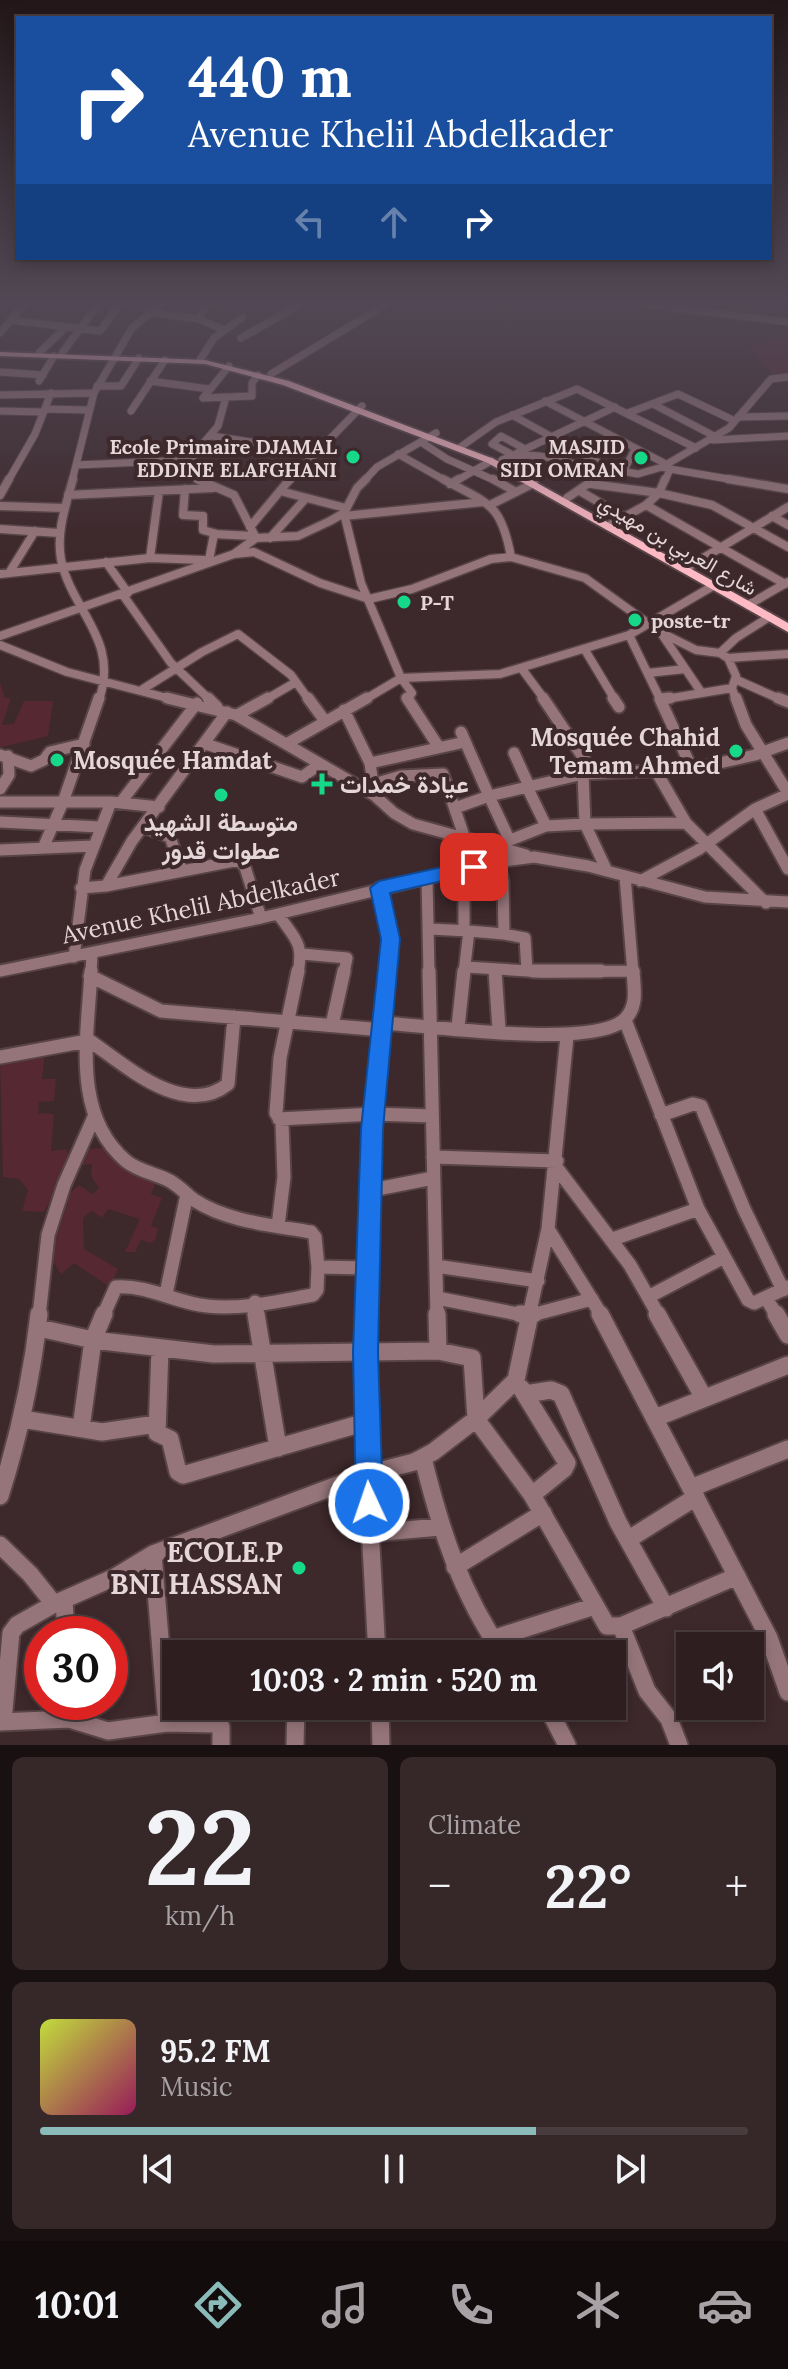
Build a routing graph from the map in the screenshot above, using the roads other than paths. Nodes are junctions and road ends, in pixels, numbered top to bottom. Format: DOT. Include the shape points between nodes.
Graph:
graph roads {
  1 [pos="36,386"];
  2 [pos="98,386"];
  3 [pos="118,386"];
  4 [pos="147,386"];
  5 [pos="190,386"];
  6 [pos="211,386"];
  7 [pos="252,386"];
  8 [pos="293,386"];
  9 [pos="303,386"];
  10 [pos="762,386"];
  11 [pos="209,389"];
  12 [pos="96,390"];
  13 [pos="33,392"];
  14 [pos="51,393"];
  15 [pos="0,395"];
  16 [pos="226,397"];
  17 [pos="545,401"];
  18 [pos="653,404"];
  19 [pos="615,407"];
  20 [pos="359,408"];
  21 [pos="44,410"];
  22 [pos="88,410"];
  23 [pos="0,411"];
  24 [pos="131,411"];
  25 [pos="628,413"];
  26 [pos="512,415"];
  27 [pos="788,416"];
  28 [pos="751,418"];
  29 [pos="736,419"];
  30 [pos="584,421"];
  31 [pos="525,422"];
  32 [pos="212,436"];
  33 [pos="501,436"];
  34 [pos="788,436"];
  35 [pos="429,437"];
  36 [pos="552,437"];
  37 [pos="766,437"];
  38 [pos="714,438"];
  39 [pos="492,444"];
  40 [pos="464,445"];
  41 [pos="696,448"];
  42 [pos="635,449"];
  43 [pos="316,452"];
  44 [pos="398,454"];
  45 [pos="508,458"];
  46 [pos="191,460"];
  47 [pos="76,465"];
  48 [pos="666,467"];
  49 [pos="476,470"];
  50 [pos="607,472"];
  51 [pos="623,472"];
  52 [pos="638,474"];
  53 [pos="516,475"];
  54 [pos="500,483"];
  55 [pos="534,483"];
  56 [pos="450,484"];
  57 [pos="591,484"];
  58 [pos="218,488"];
  59 [pos="185,489"];
  60 [pos="788,489"];
  61 [pos="633,490"];
  62 [pos="159,491"];
  63 [pos="280,491"];
  64 [pos="580,491"];
  65 [pos="1,492"];
  66 [pos="516,492"];
  67 [pos="659,493"];
  68 [pos="68,495"];
  69 [pos="306,498"];
  70 [pos="567,498"];
  71 [pos="487,504"];
  72 [pos="269,505"];
  73 [pos="646,505"];
  74 [pos="0,506"];
  75 [pos="788,507"];
  76 [pos="65,508"];
  77 [pos="294,511"];
  78 [pos="345,512"];
  79 [pos="772,516"];
  80 [pos="619,520"];
  81 [pos="283,523"];
  82 [pos="788,525"];
  83 [pos="250,527"];
  84 [pos="753,527"];
  85 [pos="0,529"];
  86 [pos="35,531"];
  87 [pos="311,531"];
  88 [pos="59,533"];
  89 [pos="217,534"];
  90 [pos="270,538"];
  91 [pos="253,542"];
  92 [pos="721,547"];
  93 [pos="788,547"];
  94 [pos="511,557"];
  95 [pos="150,558"];
  96 [pos="211,560"];
  97 [pos="106,562"];
  98 [pos="64,566"];
  99 [pos="690,566"];
  100 [pos="4,573"];
  101 [pos="787,583"];
  102 [pos="713,586"];
  103 [pos="125,594"];
  104 [pos="369,599"];
  105 [pos="751,604"];
  106 [pos="83,609"];
  107 [pos="769,617"];
  108 [pos="652,624"];
  109 [pos="788,625"];
  110 [pos="21,630"];
  111 [pos="660,632"];
  112 [pos="629,635"];
  113 [pos="0,636"];
  114 [pos="4,646"];
  115 [pos="585,650"];
  116 [pos="788,654"];
  117 [pos="724,656"];
  118 [pos="176,668"];
  119 [pos="522,669"];
  120 [pos="685,669"];
  121 [pos="648,673"];
  122 [pos="401,678"];
  123 [pos="105,681"];
  124 [pos="296,682"];
  125 [pos="735,684"];
  126 [pos="143,689"];
  127 [pos="701,692"];
  128 [pos="660,699"];
  129 [pos="788,702"];
  130 [pos="197,703"];
  131 [pos="619,707"];
  132 [pos="344,710"];
  133 [pos="227,712"];
  134 [pos="325,721"];
  135 [pos="288,743"];
  136 [pos="788,743"];
  137 [pos="84,744"];
  138 [pos="206,744"];
  139 [pos="438,746"];
  140 [pos="761,752"];
  141 [pos="514,753"];
  142 [pos="4,756"];
  143 [pos="370,763"];
  144 [pos="320,764"];
  145 [pos="692,769"];
  146 [pos="656,771"];
  147 [pos="588,773"];
  148 [pos="528,786"];
  149 [pos="0,789"];
  150 [pos="374,790"];
  151 [pos="788,793"];
  152 [pos="489,796"];
  153 [pos="0,802"];
  154 [pos="63,802"];
  155 [pos="116,802"];
  156 [pos="159,807"];
  157 [pos="455,808"];
  158 [pos="755,809"];
  159 [pos="0,822"];
  160 [pos="686,823"];
  161 [pos="585,824"];
  162 [pos="53,826"];
  163 [pos="546,826"];
  164 [pos="100,827"];
  165 [pos="143,827"];
  166 [pos="464,836"];
  167 [pos="505,843"];
  168 [pos="705,843"];
  169 [pos="92,846"];
  170 [pos="43,848"];
  171 [pos="0,850"];
  172 [pos="534,857"];
  173 [pos="498,861"];
  174 [pos="464,869"];
  175 [pos="788,869"];
  176 [pos="182,871"];
  177 [pos="607,871"];
  178 [pos="625,876"];
  179 [pos="427,878"];
  180 [pos="640,881"];
  181 [pos="106,886"];
  182 [pos="81,888"];
  183 [pos="379,888"];
  184 [pos="788,902"];
  185 [pos="766,903"];
  186 [pos="278,914"];
  187 [pos="261,918"];
  188 [pos="430,929"];
  189 [pos="467,931"];
  190 [pos="504,934"];
  191 [pos="92,954"];
  192 [pos="302,954"];
  193 [pos="74,957"];
  194 [pos="466,967"];
  195 [pos="495,969"];
  196 [pos="0,971"];
  197 [pos="527,971"];
  198 [pos="634,971"];
  199 [pos="90,976"];
  200 [pos="234,1017"];
  201 [pos="286,1020"];
  202 [pos="625,1020"];
  203 [pos="332,1025"];
  204 [pos="384,1026"];
  205 [pos="429,1026"];
  206 [pos="458,1027"];
  207 [pos="499,1029"];
  208 [pos="567,1036"];
  209 [pos="87,1040"];
  210 [pos="0,1057"];
  211 [pos="374,1114"];
  212 [pos="661,1115"];
  213 [pos="432,1116"];
  214 [pos="94,1117"];
  215 [pos="279,1119"];
  216 [pos="433,1157"];
  217 [pos="556,1164"];
  218 [pos="433,1178"];
  219 [pos="372,1190"];
  220 [pos="187,1194"];
  221 [pos="698,1209"];
  222 [pos="278,1226"];
  223 [pos="548,1229"];
  224 [pos="613,1239"];
  225 [pos="724,1257"];
  226 [pos="436,1266"];
  227 [pos="318,1267"];
  228 [pos="368,1268"];
  229 [pos="538,1281"];
  230 [pos="786,1288"];
  231 [pos="166,1294"];
  232 [pos="650,1296"];
  233 [pos="437,1298"];
  234 [pos="766,1298"];
  235 [pos="592,1299"];
  236 [pos="255,1302"];
  237 [pos="528,1316"];
  238 [pos="39,1328"];
  239 [pos="788,1335"];
  240 [pos="93,1340"];
  241 [pos="160,1348"];
  242 [pos="438,1351"];
  243 [pos="260,1352"];
  244 [pos="366,1352"];
  245 [pos="788,1365"];
  246 [pos="520,1387"];
  247 [pos="704,1398"];
  248 [pos="655,1418"];
  249 [pos="22,1419"];
  250 [pos="476,1419"];
  251 [pos="366,1422"];
  252 [pos="156,1424"];
  253 [pos="81,1428"];
  254 [pos="278,1448"];
  255 [pos="788,1449"];
  256 [pos="423,1458"];
  257 [pos="367,1474"];
  258 [pos="693,1493"];
  259 [pos="532,1495"];
  260 [pos="0,1496"];
  261 [pos="543,1513"];
  262 [pos="440,1527"];
  263 [pos="371,1533"];
  264 [pos="629,1539"];
  265 [pos="0,1545"];
  266 [pos="153,1554"];
  267 [pos="455,1567"];
  268 [pos="737,1576"];
  269 [pos="59,1602"];
  270 [pos="595,1606"];
  271 [pos="666,1608"];
  272 [pos="62,1616"];
  273 [pos="621,1626"];
  274 [pos="492,1639"];
  275 [pos="376,1640"];
  276 [pos="788,1692"];
  277 [pos="24,1720"];
  278 [pos="87,1720"];
  279 [pos="296,1720"];
  280 [pos="380,1720"];
  281 [pos="554,1720"];
  282 [pos="2,1722"];
  283 [pos="167,1723"];
  284 [pos="221,1745"];
  285 [pos="295,1745"];
  286 [pos="381,1745"];
  287 [pos="567,1745"];
  288 [pos="679,1745"];
  1 -- 13 [label="street"];
  2 -- 12 [label="street"];
  3 -- 12 [label="street"];
  4 -- 24 [label="street"];
  5 -- 11 [label="street"];
  6 -- 11 [label="street"];
  7 -- 16 [label="street" via="252,396"];
  8 -- 20 [label="main road, شارع العربي بن مهيدي"];
  9 -- 20 [label="main road"];
  10 -- 29 [label="street"];
  11 -- 16 [label="street" via="203,398"];
  12 -- 14 [label="street"];
  12 -- 22 [label="street"];
  13 -- 14 [label="street"];
  13 -- 15 [label="street"];
  14 -- 21 [label="street"];
  16 -- 32 [label="street"];
  17 -- 19 [label="street" via="579,389"];
  17 -- 26 [label="street"];
  17 -- 30 [label="street"];
  18 -- 25 [label="street"];
  18 -- 29 [label="street" via="681,395"];
  18 -- 38 [label="street"];
  19 -- 25 [label="street"];
  19 -- 30 [label="street"];
  20 -- 35 [label="main road, شارع العربي بن مهيدي"];
  20 -- 43 [label="street"];
  21 -- 22 [label="street"];
  21 -- 23 [label="street"];
  21 -- 65 [label="street"];
  22 -- 47 [label="street"];
  25 -- 41 [label="street"];
  26 -- 31 [label="street"];
  26 -- 40 [label="street"];
  27 -- 28 [label="street"];
  28 -- 29 [label="street"];
  28 -- 37 [label="street"];
  29 -- 38 [label="street"];
  30 -- 36 [label="street"];
  30 -- 42 [label="street"];
  31 -- 33 [label="street"];
  31 -- 36 [label="street"];
  32 -- 43 [label="street"];
  32 -- 46 [label="street" via="203,440"];
  33 -- 39 [label="street"];
  33 -- 45 [label="street"];
  34 -- 37 [label="street"];
  35 -- 40 [label="main road, شارع العربي بن مهيدي"];
  35 -- 44 [label="street"];
  35 -- 49 [label="street" via="447,459"];
  36 -- 45 [label="street"];
  36 -- 50 [label="street"];
  37 -- 38 [label="street"];
  38 -- 41 [label="street"];
  39 -- 40 [label="street"];
  39 -- 45 [label="street"];
  40 -- 45 [label="main road, شارع العربي بن مهيدي"];
  41 -- 48 [label="street"];
  42 -- 48 [label="street"];
  42 -- 51 [label="street"];
  43 -- 63 [label="street"];
  44 -- 56 [label="street"];
  44 -- 78 [label="street" via="364,479"];
  45 -- 49 [label="street"];
  45 -- 50 [label="street"];
  45 -- 53 [label="main road, شارع العربي بن مهيدي"];
  45 -- 70 [label="main road"];
  46 -- 47 [label="street"];
  46 -- 58 [label="street" via="193,476"];
  47 -- 68 [label="street"];
  48 -- 52 [label="street"];
  48 -- 60 [label="street"];
  48 -- 67 [label="street"];
  49 -- 54 [label="street"];
  49 -- 56 [label="street"];
  50 -- 51 [label="street"];
  50 -- 57 [label="street"];
  51 -- 52 [label="street"];
  52 -- 61 [label="street"];
  53 -- 54 [label="street"];
  53 -- 55 [label="main road, شارع العربي بن مهيدي"];
  54 -- 66 [label="street"];
  55 -- 66 [label="street"];
  55 -- 80 [label="main road, شارع العربي بن مهيدي"];
  56 -- 71 [label="street"];
  57 -- 61 [label="street"];
  57 -- 64 [label="street"];
  58 -- 59 [label="street"];
  58 -- 83 [label="street" via="234,495"];
  59 -- 62 [label="street"];
  59 -- 89 [label="street" via="183,515 203,516 204,530"];
  61 -- 67 [label="street"];
  61 -- 80 [label="street"];
  62 -- 68 [label="street"];
  62 -- 95 [label="street"];
  63 -- 69 [label="street"];
  63 -- 72 [label="street"];
  64 -- 70 [label="street"];
  64 -- 80 [label="street"];
  66 -- 71 [label="street"];
  67 -- 73 [label="street"];
  67 -- 84 [label="street" via="705,503"];
  68 -- 76 [label="street"];
  69 -- 77 [label="street"];
  69 -- 78 [label="street"];
  70 -- 80 [label="main road"];
  71 -- 78 [label="street"];
  71 -- 94 [label="street" via="501,519"];
  72 -- 77 [label="street"];
  72 -- 83 [label="street"];
  73 -- 80 [label="street"];
  73 -- 92 [label="street"];
  74 -- 76 [label="street"];
  75 -- 79 [label="street"];
  76 -- 88 [label="street"];
  77 -- 81 [label="street"];
  78 -- 87 [label="street"];
  78 -- 104 [label="street"];
  79 -- 82 [label="street"];
  79 -- 84 [label="street"];
  80 -- 99 [label="main road"];
  80 -- 102 [label="main road, شارع العربي بن مهيدي"];
  81 -- 87 [label="street"];
  81 -- 90 [label="street"];
  83 -- 91 [label="street"];
  84 -- 92 [label="street"];
  84 -- 93 [label="street"];
  85 -- 86 [label="street"];
  86 -- 88 [label="street"];
  86 -- 100 [label="street"];
  87 -- 90 [label="street"];
  88 -- 98 [label="street"];
  89 -- 91 [label="street"];
  89 -- 96 [label="street" via="212,536"];
  90 -- 91 [label="street"];
  91 -- 96 [label="street"];
  91 -- 104 [label="street" via="320,583"];
  92 -- 99 [label="street"];
  92 -- 101 [label="street"];
  94 -- 104 [label="street"];
  94 -- 108 [label="street" via="585,578"];
  95 -- 96 [label="street"];
  95 -- 97 [label="street"];
  96 -- 103 [label="street"];
  97 -- 98 [label="street"];
  97 -- 103 [label="street"];
  98 -- 100 [label="street"];
  98 -- 106 [label="street"];
  99 -- 105 [label="main road"];
  101 -- 105 [label="street"];
  102 -- 105 [label="main road, شارع العربي بن مهيدي"];
  102 -- 108 [label="street"];
  103 -- 106 [label="street"];
  103 -- 118 [label="street"];
  104 -- 122 [label="street"];
  105 -- 107 [label="main road, شارع العربي بن مهيدي"];
  105 -- 109 [label="main road"];
  106 -- 110 [label="street"];
  106 -- 123 [label="street" via="102,650"];
  107 -- 109 [label="main road, شارع العربي بن مهيدي"];
  107 -- 117 [label="street" via="729,642"];
  108 -- 111 [label="street"];
  108 -- 112 [label="street"];
  110 -- 113 [label="street"];
  110 -- 114 [label="street"];
  111 -- 117 [label="street" via="696,650"];
  111 -- 120 [label="street"];
  112 -- 115 [label="street"];
  112 -- 121 [label="street"];
  114 -- 123 [label="street"];
  115 -- 119 [label="street"];
  115 -- 131 [label="street"];
  116 -- 117 [label="street"];
  117 -- 125 [label="street"];
  118 -- 124 [label="street" via="238,634"];
  118 -- 126 [label="street"];
  118 -- 133 [label="street"];
  119 -- 122 [label="street"];
  119 -- 147 [label="street" via="569,734"];
  120 -- 121 [label="street"];
  120 -- 127 [label="street"];
  121 -- 128 [label="street"];
  122 -- 132 [label="street"];
  122 -- 139 [label="street" via="412,693 406,698"];
  123 -- 126 [label="street"];
  123 -- 137 [label="street"];
  124 -- 133 [label="street"];
  124 -- 134 [label="street"];
  125 -- 127 [label="street"];
  125 -- 129 [label="street"];
  125 -- 140 [label="street" via="746,725"];
  126 -- 130 [label="street"];
  127 -- 128 [label="street"];
  128 -- 145 [label="street"];
  130 -- 133 [label="street"];
  130 -- 155 [label="street"];
  132 -- 134 [label="street"];
  132 -- 143 [label="street"];
  133 -- 135 [label="street"];
  133 -- 138 [label="street"];
  134 -- 135 [label="street"];
  135 -- 144 [label="street"];
  136 -- 140 [label="street"];
  137 -- 142 [label="street" via="50,752 31,766"];
  137 -- 154 [label="street"];
  138 -- 144 [label="street" via="302,777"];
  138 -- 156 [label="street"];
  139 -- 143 [label="street"];
  139 -- 152 [label="street" via="463,737"];
  140 -- 145 [label="street"];
  140 -- 151 [label="street"];
  141 -- 148 [label="street"];
  142 -- 149 [label="street" via="9,775"];
  143 -- 150 [label="street"];
  144 -- 150 [label="street"];
  145 -- 146 [label="street"];
  146 -- 147 [label="street"];
  146 -- 160 [label="street"];
  147 -- 148 [label="street"];
  147 -- 161 [label="street"];
  148 -- 152 [label="street"];
  148 -- 163 [label="street"];
  150 -- 157 [label="street" via="401,776 442,774"];
  150 -- 166 [label="street" via="413,824"];
  151 -- 158 [label="street"];
  152 -- 157 [label="street"];
  152 -- 167 [label="street"];
  153 -- 154 [label="street"];
  154 -- 155 [label="street"];
  154 -- 162 [label="street"];
  155 -- 156 [label="street"];
  155 -- 164 [label="street"];
  156 -- 165 [label="street"];
  157 -- 166 [label="street"];
  158 -- 168 [label="street"];
  158 -- 175 [label="street"];
  159 -- 162 [label="street"];
  160 -- 161 [label="street"];
  160 -- 168 [label="street"];
  161 -- 163 [label="street"];
  161 -- 177 [label="street"];
  162 -- 164 [label="street"];
  162 -- 170 [label="street"];
  163 -- 167 [label="street"];
  164 -- 169 [label="street"];
  165 -- 176 [label="street" via="170,837"];
  165 -- 181 [label="street"];
  166 -- 167 [label="street"];
  167 -- 172 [label="street"];
  167 -- 173 [label="street"];
  168 -- 180 [label="street"];
  168 -- 185 [label="street"];
  169 -- 170 [label="street"];
  169 -- 182 [label="street"];
  170 -- 171 [label="street"];
  172 -- 173 [label="street, Avenue Khelil Abdelkader"];
  172 -- 177 [label="street, Avenue Khelil Abdelkader"];
  173 -- 174 [label="street, Avenue Khelil Abdelkader"];
  173 -- 190 [label="street"];
  174 -- 179 [label="street, Avenue Khelil Abdelkader"];
  174 -- 189 [label="street"];
  176 -- 181 [label="street"];
  176 -- 187 [label="street" via="239,860"];
  177 -- 178 [label="street, Avenue Khelil Abdelkader"];
  178 -- 180 [label="street, Avenue Khelil Abdelkader"];
  178 -- 198 [label="street"];
  179 -- 183 [label="street, Avenue Khelil Abdelkader"];
  179 -- 188 [label="street"];
  180 -- 185 [label="street, Avenue Khelil Abdelkader" via="718,899"];
  181 -- 182 [label="street"];
  182 -- 193 [label="street"];
  183 -- 186 [label="street, Avenue Khelil Abdelkader"];
  183 -- 204 [label="street" via="391,939"];
  184 -- 185 [label="street, Avenue Khelil Abdelkader"];
  186 -- 187 [label="street, Avenue Khelil Abdelkader"];
  186 -- 192 [label="street"];
  187 -- 191 [label="street, Avenue Khelil Abdelkader"];
  188 -- 189 [label="street"];
  188 -- 205 [label="street"];
  189 -- 190 [label="street"];
  189 -- 194 [label="street"];
  190 -- 197 [label="street" via="525,938"];
  191 -- 193 [label="street, Avenue Khelil Abdelkader"];
  191 -- 199 [label="street"];
  192 -- 201 [label="street"];
  192 -- 203 [label="street" via="347,958"];
  193 -- 196 [label="street, Avenue Khelil Abdelkader"];
  194 -- 195 [label="street"];
  194 -- 206 [label="street"];
  195 -- 197 [label="street"];
  195 -- 207 [label="street"];
  197 -- 198 [label="street"];
  198 -- 202 [label="street" via="634,1002"];
  199 -- 200 [label="street" via="161,1011"];
  199 -- 209 [label="street"];
  200 -- 201 [label="street"];
  200 -- 209 [label="street" via="227,1086 207,1092 166,1090"];
  201 -- 203 [label="street"];
  201 -- 215 [label="street"];
  202 -- 208 [label="street" via="603,1032"];
  202 -- 212 [label="street"];
  203 -- 204 [label="street"];
  204 -- 205 [label="street"];
  204 -- 211 [label="street"];
  205 -- 206 [label="street"];
  205 -- 213 [label="street"];
  206 -- 207 [label="street"];
  207 -- 208 [label="street"];
  208 -- 217 [label="street"];
  209 -- 210 [label="street"];
  209 -- 214 [label="street" via="86,1079"];
  211 -- 213 [label="street"];
  211 -- 215 [label="street"];
  211 -- 219 [label="street"];
  212 -- 221 [label="street"];
  212 -- 230 [label="street" via="701,1106 744,1209"];
  213 -- 216 [label="street"];
  214 -- 220 [label="street" via="126,1161"];
  214 -- 238 [label="street" via="52,1219"];
  215 -- 222 [label="street" via="284,1177"];
  216 -- 217 [label="street"];
  216 -- 218 [label="street"];
  217 -- 223 [label="street"];
  217 -- 224 [label="street"];
  218 -- 219 [label="street"];
  218 -- 226 [label="street"];
  219 -- 228 [label="street"];
  220 -- 222 [label="street" via="232,1217"];
  220 -- 231 [label="street"];
  221 -- 224 [label="street"];
  221 -- 225 [label="street"];
  222 -- 227 [label="street" via="314,1234"];
  223 -- 229 [label="street"];
  223 -- 235 [label="street"];
  224 -- 232 [label="street"];
  225 -- 232 [label="street"];
  225 -- 234 [label="street" via="749,1302"];
  226 -- 229 [label="street"];
  226 -- 233 [label="street"];
  227 -- 228 [label="street"];
  227 -- 236 [label="street" via="313,1295"];
  228 -- 244 [label="street"];
  229 -- 237 [label="street"];
  230 -- 234 [label="street"];
  231 -- 236 [label="street" via="208,1306"];
  231 -- 240 [label="street" via="116,1287"];
  232 -- 247 [label="street"];
  233 -- 237 [label="street"];
  233 -- 242 [label="street"];
  234 -- 239 [label="street"];
  235 -- 237 [label="street"];
  235 -- 248 [label="street"];
  236 -- 243 [label="street"];
  237 -- 246 [label="street"];
  238 -- 240 [label="street"];
  238 -- 249 [label="street"];
  240 -- 241 [label="street"];
  240 -- 253 [label="street"];
  241 -- 243 [label="street"];
  241 -- 252 [label="street"];
  242 -- 244 [label="street"];
  242 -- 250 [label="street" via="472,1358"];
  243 -- 244 [label="street"];
  243 -- 254 [label="street"];
  244 -- 251 [label="street"];
  245 -- 247 [label="street"];
  246 -- 250 [label="street"];
  246 -- 259 [label="street" via="567,1463"];
  246 -- 264 [label="street" via="561,1394"];
  247 -- 248 [label="street"];
  248 -- 258 [label="street"];
  249 -- 253 [label="street"];
  249 -- 260 [label="street"];
  250 -- 256 [label="street"];
  250 -- 259 [label="street"];
  251 -- 254 [label="street"];
  251 -- 257 [label="street"];
  252 -- 253 [label="street" via="112,1432"];
  252 -- 254 [label="street" via="158,1435 170,1439 183,1475"];
  255 -- 258 [label="street"];
  256 -- 257 [label="street"];
  256 -- 262 [label="street"];
  257 -- 263 [label="street"];
  257 -- 266 [label="street"];
  258 -- 264 [label="street"];
  258 -- 268 [label="street"];
  259 -- 261 [label="street"];
  261 -- 267 [label="street"];
  261 -- 270 [label="street"];
  262 -- 263 [label="street"];
  262 -- 267 [label="street"];
  263 -- 275 [label="street"];
  264 -- 271 [label="street"];
  265 -- 269 [label="street"];
  266 -- 269 [label="street"];
  266 -- 283 [label="street"];
  267 -- 274 [label="street"];
  268 -- 271 [label="street"];
  268 -- 276 [label="street" via="769,1638"];
  269 -- 272 [label="street"];
  269 -- 282 [label="street" via="11,1633"];
  270 -- 273 [label="street" via="607,1626"];
  270 -- 274 [label="street"];
  271 -- 273 [label="street"];
  273 -- 288 [label="street" via="647,1691 669,1719"];
  277 -- 282 [label="street"];
  278 -- 283 [label="street" via="108,1731"];
  279 -- 285 [label="street"];
  280 -- 286 [label="street"];
  281 -- 287 [label="street"];
  283 -- 284 [label="street" via="219,1725"];
}
